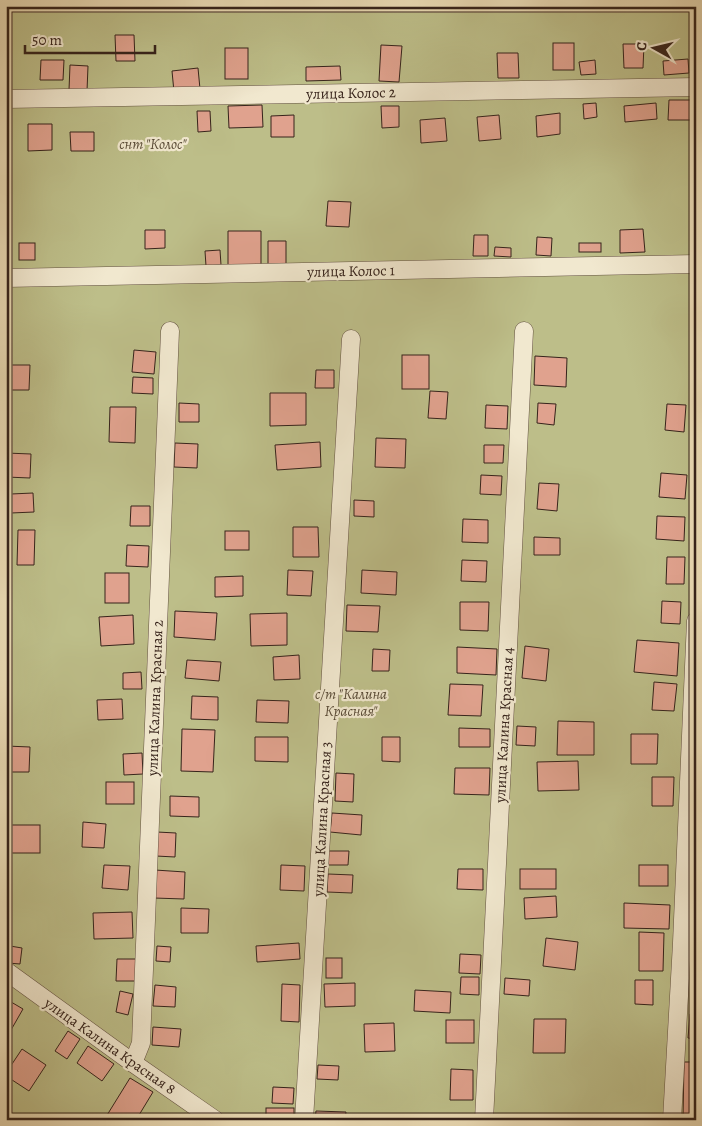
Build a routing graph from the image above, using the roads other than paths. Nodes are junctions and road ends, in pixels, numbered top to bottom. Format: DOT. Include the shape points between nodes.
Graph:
graph roads {
  1 [pos="696,87"];
  2 [pos="6,99"];
  3 [pos="696,264"];
  4 [pos="6,278"];
  5 [pos="170,331"];
  6 [pos="524,331"];
  7 [pos="351,339"];
  8 [pos="696,621"];
  9 [pos="6,971"];
  10 [pos="133,1063"];
  11 [pos="215,1120"];
  12 [pos="304,1120"];
  13 [pos="484,1120"];
  14 [pos="672,1120"];
  1 -- 2 [label="street, улица Колос 2"];
  3 -- 4 [label="street, улица Колос 1"];
  5 -- 10 [label="street, улица Калина Красная 2" via="142,1043"];
  6 -- 13 [label="street, улица Калина Красная 4"];
  7 -- 12 [label="street, улица Калина Красная 3"];
  8 -- 14 [label="street"];
  9 -- 10 [label="street, улица Калина Красная 8"];
  10 -- 11 [label="street, улица Калина Красная 8"];
}
